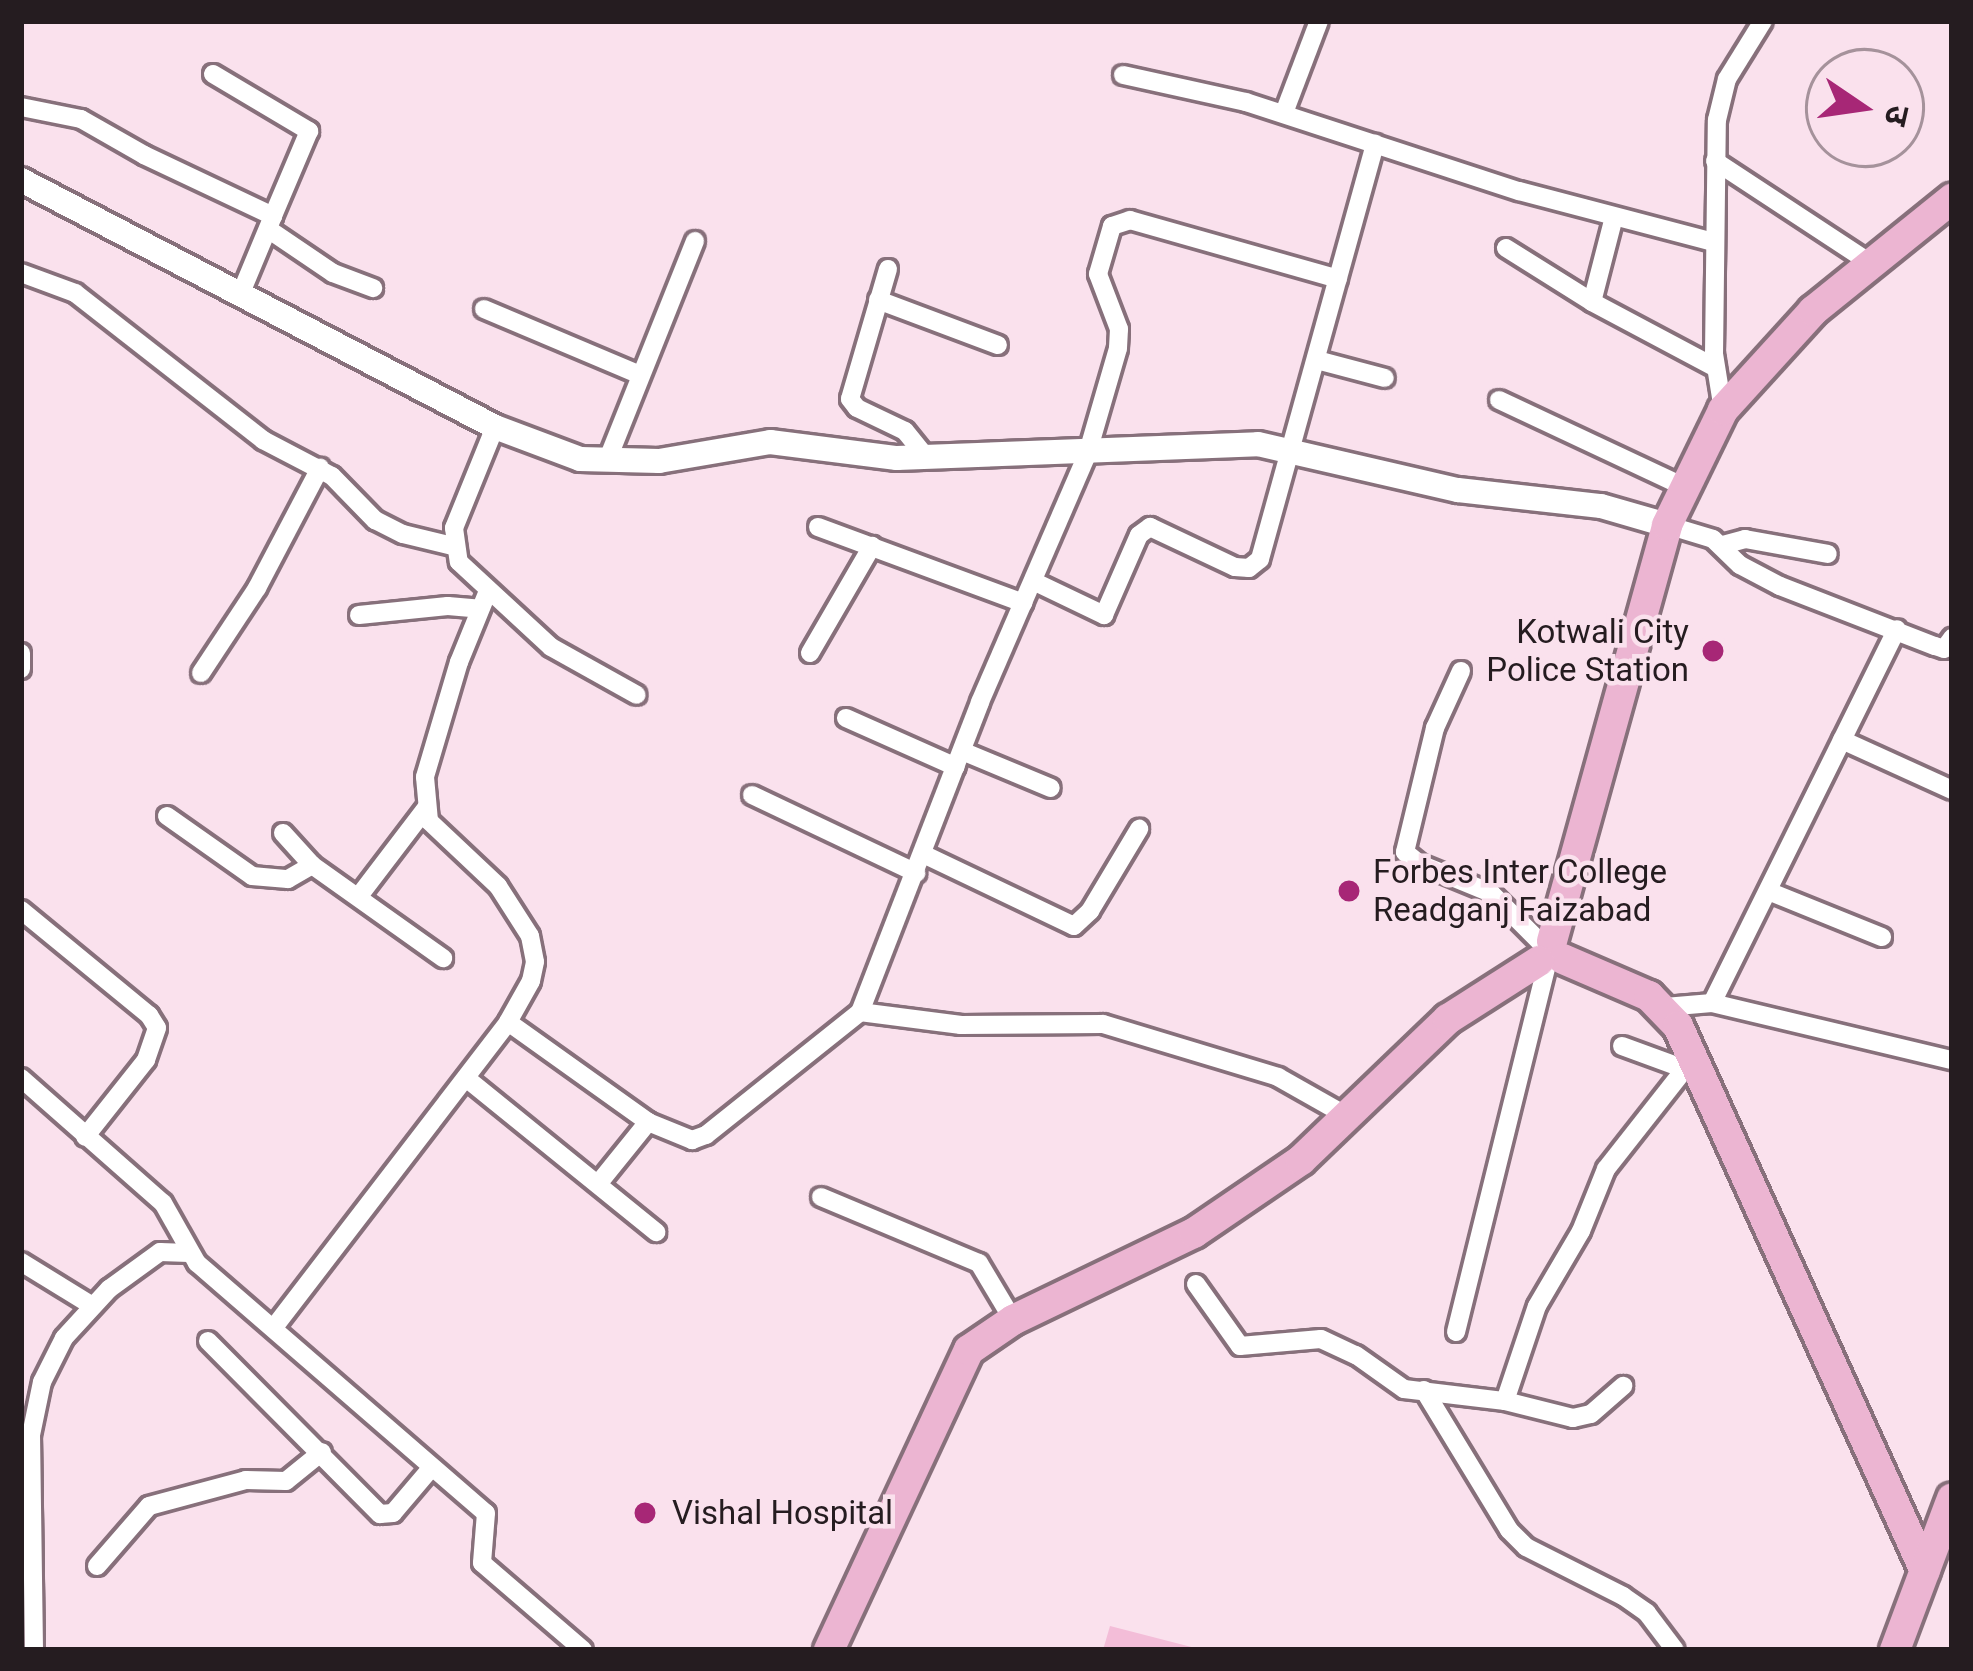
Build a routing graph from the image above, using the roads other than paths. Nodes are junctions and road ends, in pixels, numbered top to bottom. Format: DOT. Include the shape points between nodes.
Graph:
graph roads {
  1 [pos="1318,21"];
  2 [pos="1763,21"];
  3 [pos="213,74"];
  4 [pos="1124,75"];
  5 [pos="21,106"];
  6 [pos="1284,113"];
  7 [pos="1375,144"];
  8 [pos="1715,161"];
  9 [pos="21,181"];
  10 [pos="1952,199"];
  11 [pos="1614,217"];
  12 [pos="270,222"];
  13 [pos="695,241"];
  14 [pos="1714,242"];
  15 [pos="1506,248"];
  16 [pos="1872,264"];
  17 [pos="888,269"];
  18 [pos="21,273"];
  19 [pos="1338,279"];
  20 [pos="373,288"];
  21 [pos="241,293"];
  22 [pos="878,300"];
  23 [pos="1592,302"];
  24 [pos="484,309"];
  25 [pos="998,345"];
  26 [pos="1317,360"];
  27 [pos="1716,368"];
  28 [pos="640,375"];
  29 [pos="1385,378"];
  30 [pos="1498,400"];
  31 [pos="1723,410"];
  32 [pos="496,427"];
  33 [pos="1294,449"];
  34 [pos="1087,455"];
  35 [pos="927,458"];
  36 [pos="607,461"];
  37 [pos="320,468"];
  38 [pos="1685,487"];
  39 [pos="1667,525"];
  40 [pos="818,526"];
  41 [pos="1723,545"];
  42 [pos="453,546"];
  43 [pos="872,546"];
  44 [pos="1828,554"];
  45 [pos="1033,581"];
  46 [pos="484,600"];
  47 [pos="1023,603"];
  48 [pos="359,615"];
  49 [pos="1897,629"];
  50 [pos="1949,647"];
  51 [pos="21,653"];
  52 [pos="810,653"];
  53 [pos="21,669"];
  54 [pos="1461,671"];
  55 [pos="201,673"];
  56 [pos="637,695"];
  57 [pos="846,718"];
  58 [pos="1842,740"];
  59 [pos="959,759"];
  60 [pos="1052,788"];
  61 [pos="1952,790"];
  62 [pos="752,795"];
  63 [pos="426,808"];
  64 [pos="167,816"];
  65 [pos="1139,829"];
  66 [pos="284,833"];
  67 [pos="920,863"];
  68 [pos="312,865"];
  69 [pos="1768,891"];
  70 [pos="359,896"];
  71 [pos="21,910"];
  72 [pos="1882,937"];
  73 [pos="1548,955"];
  74 [pos="443,958"];
  75 [pos="1712,1003"];
  76 [pos="1665,1007"];
  77 [pos="860,1012"];
  78 [pos="508,1022"];
  79 [pos="1622,1046"];
  80 [pos="1952,1060"];
  81 [pos="1688,1063"];
  82 [pos="466,1078"];
  83 [pos="23,1084"];
  84 [pos="1347,1116"];
  85 [pos="648,1122"];
  86 [pos="85,1137"];
  87 [pos="598,1184"];
  88 [pos="821,1197"];
  89 [pos="656,1232"];
  90 [pos="189,1252"];
  91 [pos="21,1262"];
  92 [pos="1196,1284"];
  93 [pos="91,1306"];
  94 [pos="1013,1319"];
  95 [pos="275,1326"];
  96 [pos="1456,1332"];
  97 [pos="208,1341"];
  98 [pos="1623,1387"];
  99 [pos="1424,1390"];
  100 [pos="1505,1401"];
  101 [pos="322,1452"];
  102 [pos="432,1467"];
  103 [pos="1952,1498"];
  104 [pos="98,1566"];
  105 [pos="1925,1571"];
  106 [pos="34,1650"];
  107 [pos="584,1650"];
  108 [pos="829,1650"];
  109 [pos="1675,1650"];
  110 [pos="1894,1650"];
  1 -- 6 [label="street"];
  2 -- 8 [label="street" via="1727,79"];
  3 -- 12 [label="street" via="309,131"];
  4 -- 6 [label="street"];
  5 -- 12 [label="street" via="81,119"];
  6 -- 7 [label="street"];
  7 -- 11 [label="street"];
  7 -- 19 [label="street"];
  8 -- 14 [label="street"];
  8 -- 16 [label="street"];
  9 -- 21 [label="street"];
  10 -- 16 [label="main road"];
  11 -- 14 [label="street"];
  11 -- 23 [label="street"];
  12 -- 20 [label="street" via="332,273"];
  12 -- 21 [label="street"];
  13 -- 28 [label="street"];
  14 -- 27 [label="street"];
  15 -- 23 [label="street"];
  16 -- 31 [label="main road" via="1781,340"];
  17 -- 22 [label="street"];
  18 -- 37 [label="street" via="75,293 263,440"];
  19 -- 26 [label="street"];
  19 -- 34 [label="street" via="1119,219 1098,274 1118,348"];
  21 -- 32 [label="street"];
  22 -- 25 [label="street"];
  22 -- 35 [label="street" via="850,399 905,431"];
  23 -- 27 [label="street"];
  24 -- 28 [label="street"];
  26 -- 29 [label="street"];
  26 -- 33 [label="street"];
  27 -- 31 [label="street"];
  28 -- 36 [label="street"];
  30 -- 38 [label="street"];
  31 -- 38 [label="main road"];
  32 -- 36 [label="street" via="560,454"];
  32 -- 42 [label="street"];
  33 -- 34 [label="street" via="1199,444"];
  33 -- 39 [label="street" via="1458,490 1601,506"];
  33 -- 45 [label="street" via="1268,541 1249,568 1150,527 1139,535 1104,615"];
  34 -- 35 [label="street"];
  34 -- 45 [label="street"];
  35 -- 36 [label="street" via="770,442 659,461"];
  37 -- 42 [label="street" via="375,520"];
  37 -- 55 [label="street"];
  38 -- 39 [label="main road"];
  39 -- 41 [label="street"];
  39 -- 73 [label="main road"];
  40 -- 43 [label="street"];
  41 -- 44 [label="street" via="1745,539"];
  41 -- 49 [label="street" via="1740,565 1780,586"];
  42 -- 46 [label="street"];
  43 -- 47 [label="street"];
  43 -- 52 [label="street"];
  45 -- 47 [label="street"];
  46 -- 48 [label="street"];
  46 -- 56 [label="street" via="571,662"];
  46 -- 63 [label="street" via="425,777"];
  47 -- 59 [label="street"];
  49 -- 50 [label="street"];
  49 -- 58 [label="street"];
  51 -- 53 [label="street"];
  54 -- 73 [label="street" via="1435,728 1405,852 1491,893"];
  57 -- 59 [label="street"];
  58 -- 61 [label="street"];
  58 -- 69 [label="street"];
  59 -- 60 [label="street"];
  59 -- 67 [label="street"];
  62 -- 67 [label="street"];
  63 -- 70 [label="street"];
  63 -- 78 [label="street" via="439,836 498,886 530,936 536,962"];
  64 -- 68 [label="street" via="252,876 287,879"];
  65 -- 67 [label="street" via="1074,926"];
  66 -- 68 [label="street"];
  67 -- 77 [label="street"];
  68 -- 70 [label="street"];
  69 -- 72 [label="street"];
  69 -- 75 [label="street"];
  70 -- 74 [label="street"];
  71 -- 86 [label="street" via="157,1028 146,1060"];
  73 -- 76 [label="main road"];
  73 -- 84 [label="main road" via="1448,1019"];
  73 -- 96 [label="street"];
  75 -- 76 [label="street"];
  75 -- 80 [label="street"];
  76 -- 81 [label="main road"];
  77 -- 84 [label="street" via="995,1027 1103,1024 1278,1077"];
  77 -- 85 [label="street" via="706,1135 692,1140"];
  78 -- 82 [label="street"];
  78 -- 85 [label="street"];
  79 -- 81 [label="street"];
  81 -- 100 [label="street" via="1606,1169 1538,1306"];
  81 -- 105 [label="main road"];
  82 -- 87 [label="street"];
  82 -- 95 [label="street"];
  83 -- 86 [label="street"];
  84 -- 94 [label="main road" via="1301,1160 1194,1233"];
  85 -- 87 [label="street"];
  86 -- 90 [label="street" via="171,1212"];
  87 -- 89 [label="street"];
  88 -- 94 [label="street" via="979,1263"];
  90 -- 93 [label="street" via="160,1252"];
  90 -- 95 [label="street"];
  91 -- 93 [label="street"];
  92 -- 99 [label="street" via="1240,1346 1321,1340 1394,1385"];
  93 -- 106 [label="street" via="49,1365 31,1424"];
  94 -- 108 [label="main road" via="969,1350"];
  95 -- 102 [label="street"];
  97 -- 101 [label="street"];
  98 -- 100 [label="street" via="1582,1418"];
  99 -- 100 [label="street"];
  99 -- 109 [label="street" via="1509,1530 1526,1547 1635,1604"];
  101 -- 102 [label="street" via="387,1517"];
  101 -- 104 [label="street" via="286,1481 246,1480 148,1506"];
  102 -- 107 [label="street" via="487,1513 482,1563"];
  103 -- 105 [label="main road"];
  105 -- 110 [label="main road"];
}
